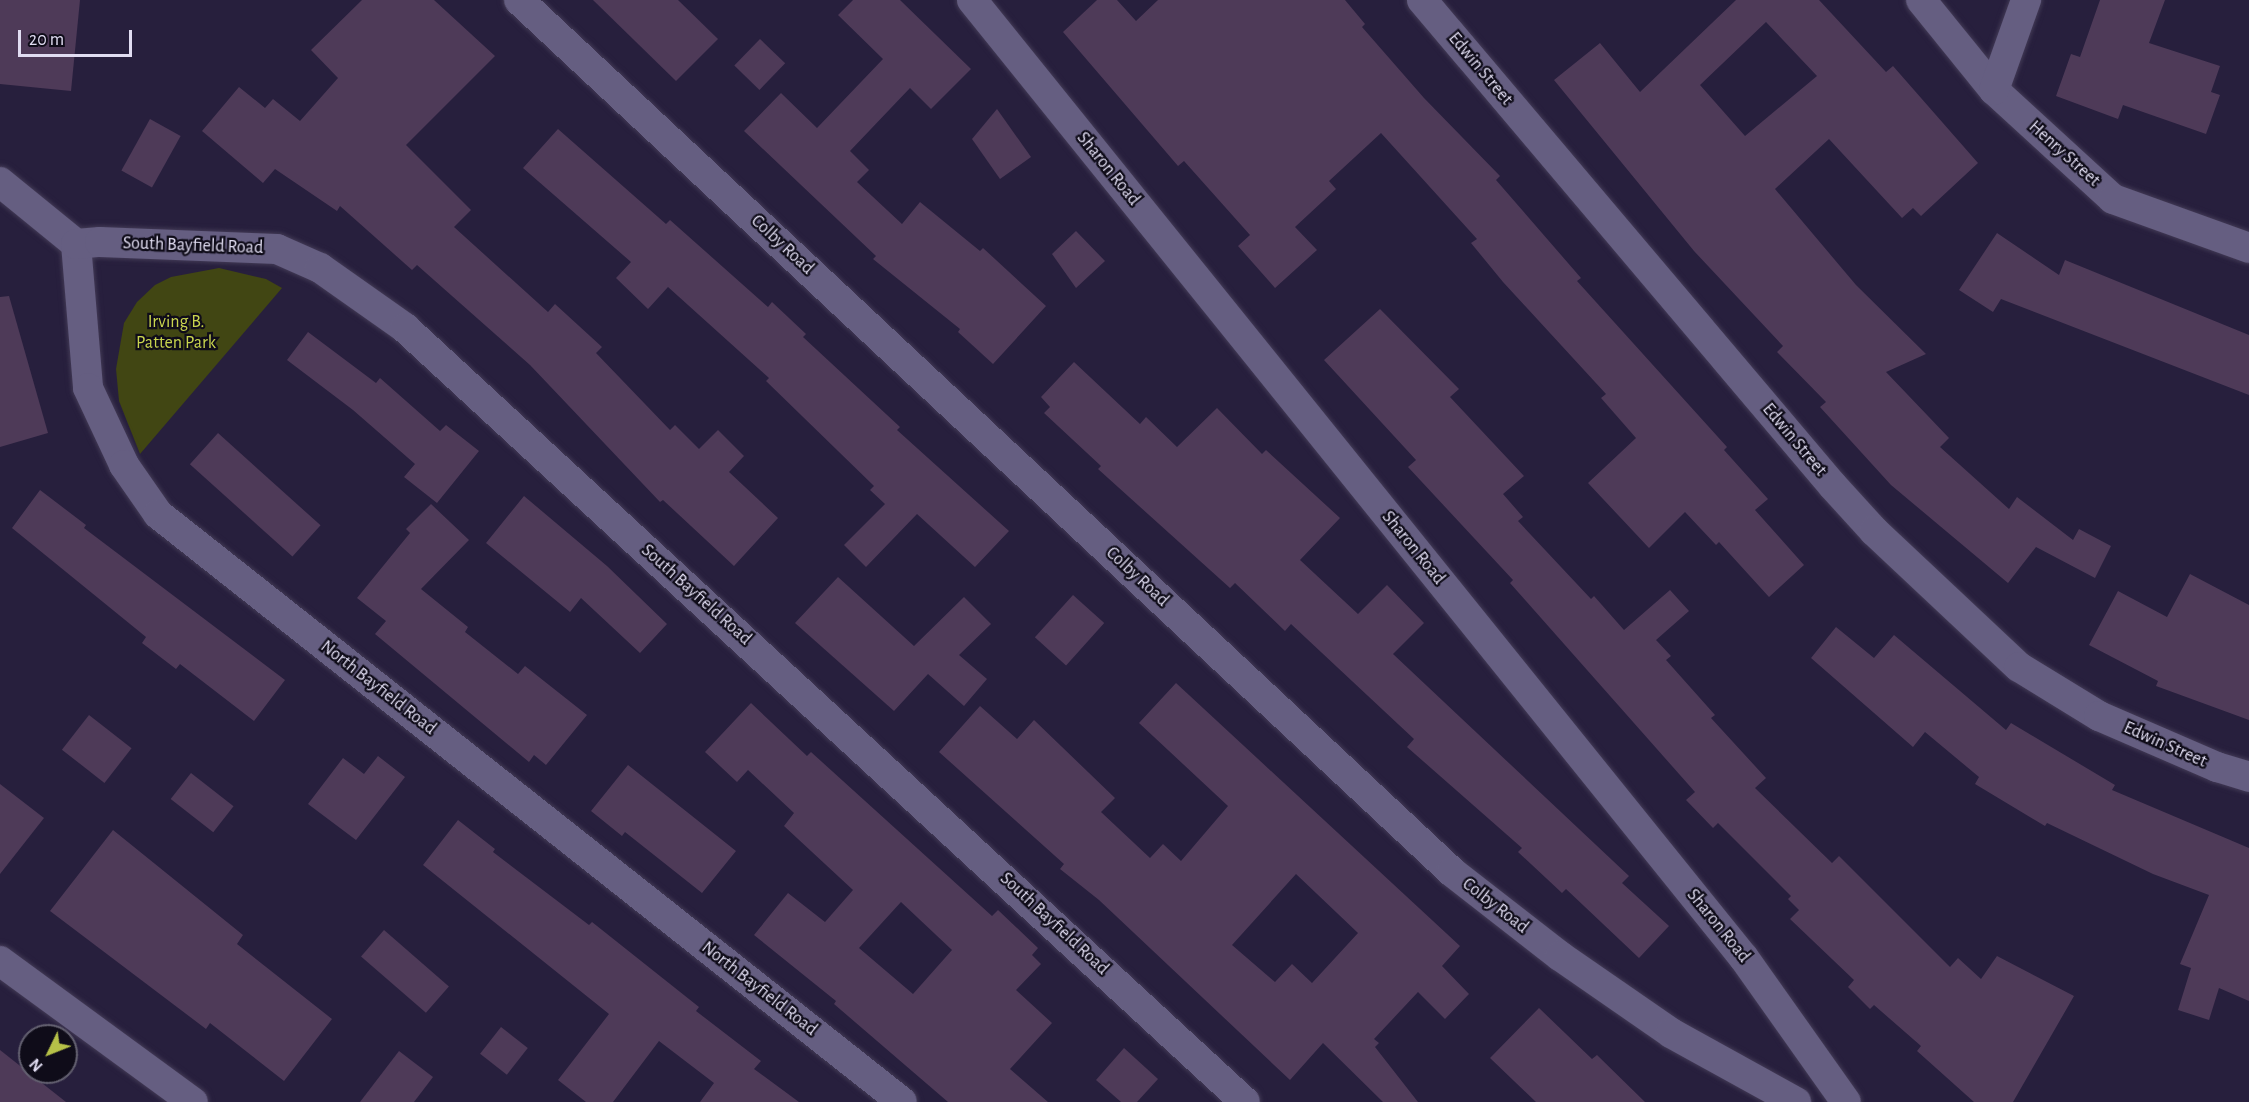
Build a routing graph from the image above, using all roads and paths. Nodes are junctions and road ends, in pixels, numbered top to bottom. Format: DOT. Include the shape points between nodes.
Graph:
graph roads {
  1 [pos="519,0"];
  2 [pos="972,0"];
  3 [pos="1422,0"];
  4 [pos="1921,0"];
  5 [pos="2026,0"];
  6 [pos="1994,90"];
  7 [pos="0,182"];
  8 [pos="76,244"];
  9 [pos="2249,248"];
  10 [pos="2249,777"];
  11 [pos="0,961"];
  12 [pos="193,1102"];
  13 [pos="902,1102"];
  14 [pos="1245,1102"];
  15 [pos="1796,1102"];
  16 [pos="1846,1102"];
  1 -- 15 [label="street, Colby Road" via="1452,872 1560,956 1671,1033"];
  2 -- 16 [label="street, Sharon Road" via="1744,958"];
  3 -- 10 [label="street, Edwin Street" via="1833,486 2019,668 2099,716"];
  4 -- 6 [label="street, Henry Street"];
  5 -- 6 [label="street"];
  6 -- 9 [label="street, Henry Street" via="2113,199"];
  7 -- 8 [label="street"];
  8 -- 13 [label="street, North Bayfield Road" via="88,388 124,465 158,514"];
  8 -- 14 [label="street, South Bayfield Road" via="277,249 320,268 405,328"];
  11 -- 12 [label="street"];
}
